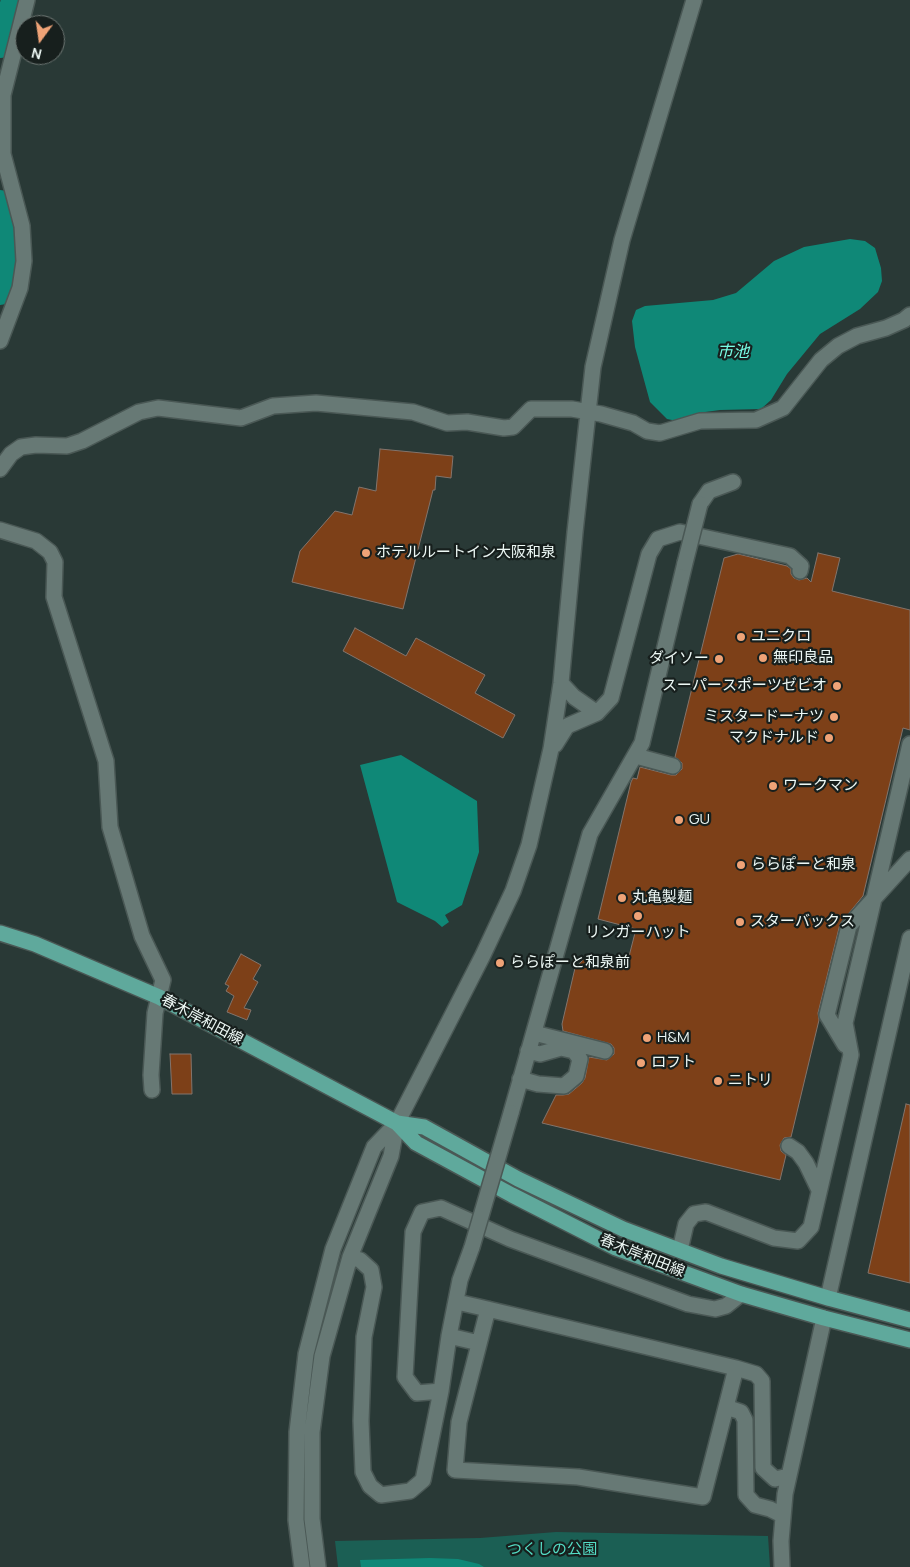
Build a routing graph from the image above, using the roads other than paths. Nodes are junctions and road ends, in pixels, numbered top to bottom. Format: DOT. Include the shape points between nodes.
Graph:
graph roads {
  1 [pos="27,0"];
  2 [pos="694,0"];
  3 [pos="910,315"];
  4 [pos="0,341"];
  5 [pos="588,412"];
  6 [pos="0,469"];
  7 [pos="733,482"];
  8 [pos="0,530"];
  9 [pos="800,571"];
  10 [pos="561,683"];
  11 [pos="597,713"];
  12 [pos="910,744"];
  13 [pos="552,750"];
  14 [pos="636,756"];
  15 [pos="673,766"];
  16 [pos="910,859"];
  17 [pos="0,933"];
  18 [pos="910,938"];
  19 [pos="160,997"];
  20 [pos="534,1033"];
  21 [pos="528,1051"];
  22 [pos="605,1051"];
  23 [pos="851,1055"];
  24 [pos="520,1079"];
  25 [pos="152,1090"];
  26 [pos="396,1124"];
  27 [pos="788,1146"];
  28 [pos="819,1190"];
  29 [pos="680,1250"];
  30 [pos="350,1257"];
  31 [pos="741,1294"];
  32 [pos="828,1298"];
  33 [pos="457,1302"];
  34 [pos="488,1310"];
  35 [pos="824,1318"];
  36 [pos="910,1320"];
  37 [pos="449,1336"];
  38 [pos="910,1340"];
  39 [pos="479,1343"];
  40 [pos="736,1368"];
  41 [pos="441,1391"];
  42 [pos="726,1407"];
  43 [pos="789,1476"];
  44 [pos="782,1515"];
  45 [pos="302,1567"];
  46 [pos="318,1567"];
  47 [pos="782,1567"];
  1 -- 4 [label="street" via="3,96 3,154 22,226 24,261 20,288"];
  2 -- 5 [label="street" via="622,240 594,367"];
  3 -- 5 [label="street" via="838,346 821,360 783,408 756,420 700,421 660,433"];
  5 -- 6 [label="street" via="531,409 514,427 504,428 467,422 447,423 413,412 316,403 273,406 241,418 158,408 139,412 67,446 21,447"];
  5 -- 10 [label="street"];
  7 -- 14 [label="street, bridge" via="709,491 700,504 642,743"];
  8 -- 19 [label="street" via="36,541 50,552 56,562 54,597 106,761 110,827 142,936 163,980"];
  9 -- 11 [label="street" via="801,566 790,556 680,532 658,539 649,554 611,698"];
  10 -- 11 [label="street"];
  10 -- 13 [label="street"];
  11 -- 13 [label="street" via="567,726"];
  12 -- 23 [label="street" via="845,1023"];
  13 -- 26 [label="street" via="529,845 513,891 484,956"];
  14 -- 15 [label="street"];
  14 -- 20 [label="street" via="590,834"];
  16 -- 23 [label="street" via="848,926 827,1015"];
  17 -- 19 [label="main road, 春木岸和田線" via="35,944"];
  18 -- 32 [label="street"];
  19 -- 25 [label="street" via="155,1013"];
  19 -- 26 [label="main road, 春木岸和田線"];
  20 -- 21 [label="street"];
  20 -- 22 [label="street"];
  21 -- 24 [label="street"];
  21 -- 24 [label="street" via="540,1054 561,1048 574,1051 580,1059 576,1076 564,1086"];
  23 -- 28 [label="street"];
  24 -- 33 [label="street, bridge" via="460,1280"];
  26 -- 29 [label="main road, 春木岸和田線" via="424,1127 518,1179 623,1229"];
  26 -- 30 [label="street" via="391,1156"];
  26 -- 31 [label="main road, 春木岸和田線" via="416,1143 616,1248"];
  26 -- 45 [label="street" via="374,1147 333,1249 306,1354 297,1432 296,1520"];
  27 -- 28 [label="street" via="798,1152 806,1163"];
  28 -- 29 [label="street" via="811,1227 798,1241 774,1238 706,1212 694,1214 686,1224"];
  29 -- 32 [label="main road, 春木岸和田線" via="721,1266"];
  30 -- 41 [label="street" via="360,1260 371,1270 374,1287 364,1337 361,1421 363,1472 370,1486 380,1495 410,1491 424,1480"];
  30 -- 46 [label="street" via="322,1356 312,1432 312,1518"];
  31 -- 35 [label="main road, 春木岸和田線"];
  31 -- 41 [label="street" via="726,1306 715,1309 688,1304 510,1239 441,1208 422,1212 414,1232 405,1377 417,1393"];
  32 -- 36 [label="main road, 春木岸和田線"];
  33 -- 34 [label="street"];
  33 -- 37 [label="street"];
  34 -- 39 [label="street"];
  34 -- 40 [label="street"];
  35 -- 38 [label="main road, 春木岸和田線"];
  35 -- 43 [label="street"];
  37 -- 39 [label="street"];
  37 -- 41 [label="street"];
  39 -- 42 [label="street" via="459,1422 455,1470 578,1477 703,1497"];
  40 -- 42 [label="street"];
  40 -- 43 [label="street" via="756,1374 762,1381 763,1468 775,1479"];
  42 -- 44 [label="street" via="741,1412 745,1420 746,1495 755,1505"];
  43 -- 44 [label="street"];
  44 -- 47 [label="street"];
}
